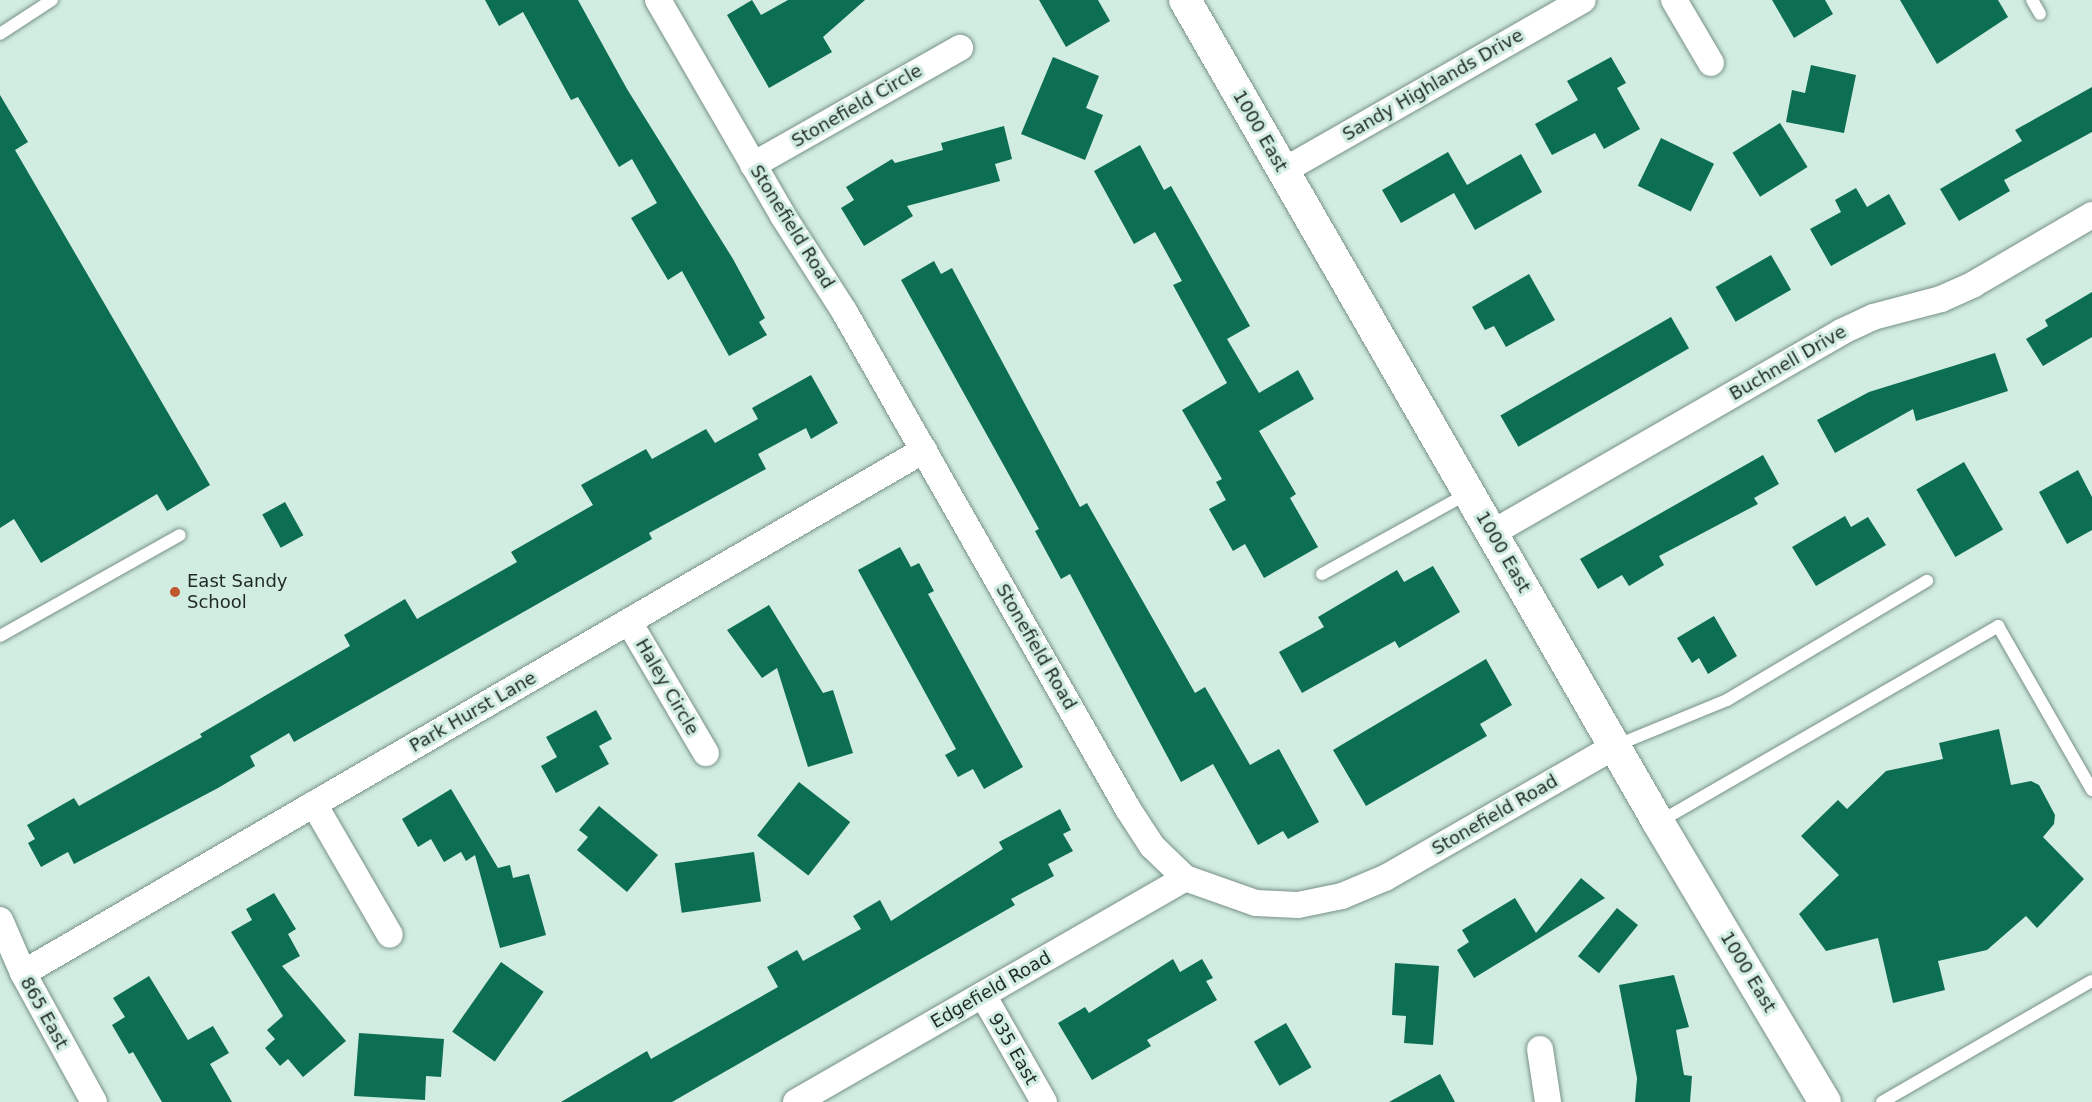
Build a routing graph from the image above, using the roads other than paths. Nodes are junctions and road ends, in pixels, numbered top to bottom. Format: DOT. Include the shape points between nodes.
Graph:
graph roads {
  1 [pos="52,0"];
  2 [pos="658,0"];
  3 [pos="1185,0"];
  4 [pos="1583,0"];
  5 [pos="1674,0"];
  6 [pos="2032,0"];
  7 [pos="2040,14"];
  8 [pos="0,34"];
  9 [pos="960,48"];
  10 [pos="1711,63"];
  11 [pos="753,165"];
  12 [pos="1283,171"];
  13 [pos="2092,216"];
  14 [pos="924,450"];
  15 [pos="1468,492"];
  16 [pos="1492,533"];
  17 [pos="180,535"];
  18 [pos="1322,574"];
  19 [pos="1927,581"];
  20 [pos="629,622"];
  21 [pos="0,636"];
  22 [pos="1614,747"];
  23 [pos="706,753"];
  24 [pos="2092,790"];
  25 [pos="314,804"];
  26 [pos="1658,822"];
  27 [pos="1185,878"];
  28 [pos="0,920"];
  29 [pos="390,935"];
  30 [pos="22,973"];
  31 [pos="2092,981"];
  32 [pos="983,995"];
  33 [pos="1540,1049"];
  34 [pos="94,1102"];
  35 [pos="796,1102"];
  36 [pos="1044,1102"];
  37 [pos="1548,1102"];
  38 [pos="1826,1102"];
  39 [pos="1882,1102"];
  1 -- 8 [label="lane"];
  2 -- 11 [label="street, Stonefield Road"];
  3 -- 12 [label="street, 1000 East"];
  4 -- 12 [label="street, Sandy Highlands Drive"];
  5 -- 10 [label="street"];
  6 -- 7 [label="lane"];
  9 -- 11 [label="street, Stonefield Circle"];
  11 -- 14 [label="street, Stonefield Road"];
  12 -- 15 [label="street, 1000 East"];
  13 -- 16 [label="street, Buchnell Drive" via="1974,284 1941,299 1873,316 1841,332"];
  14 -- 20 [label="street, Park Hurst Lane"];
  14 -- 27 [label="street, Stonefield Road" via="1128,809 1152,846"];
  15 -- 16 [label="street, 1000 East"];
  15 -- 18 [label="lane"];
  16 -- 22 [label="street, 1000 East"];
  17 -- 21 [label="lane"];
  19 -- 22 [label="lane" via="1727,700"];
  20 -- 23 [label="street, Haley Circle"];
  20 -- 25 [label="street, Park Hurst Lane"];
  22 -- 26 [label="street, 1000 East"];
  22 -- 27 [label="street, Stonefield Road" via="1385,878 1342,896 1298,905 1256,903"];
  24 -- 26 [label="lane" via="1998,626"];
  25 -- 29 [label="street"];
  25 -- 30 [label="street, Park Hurst Lane"];
  26 -- 38 [label="street, 1000 East"];
  27 -- 32 [label="street, Edgefield Road"];
  28 -- 30 [label="street, 865 East"];
  30 -- 34 [label="street, 865 East"];
  31 -- 39 [label="lane"];
  32 -- 35 [label="street, Edgefield Road"];
  32 -- 36 [label="street, 935 East"];
  33 -- 37 [label="street"];
}
